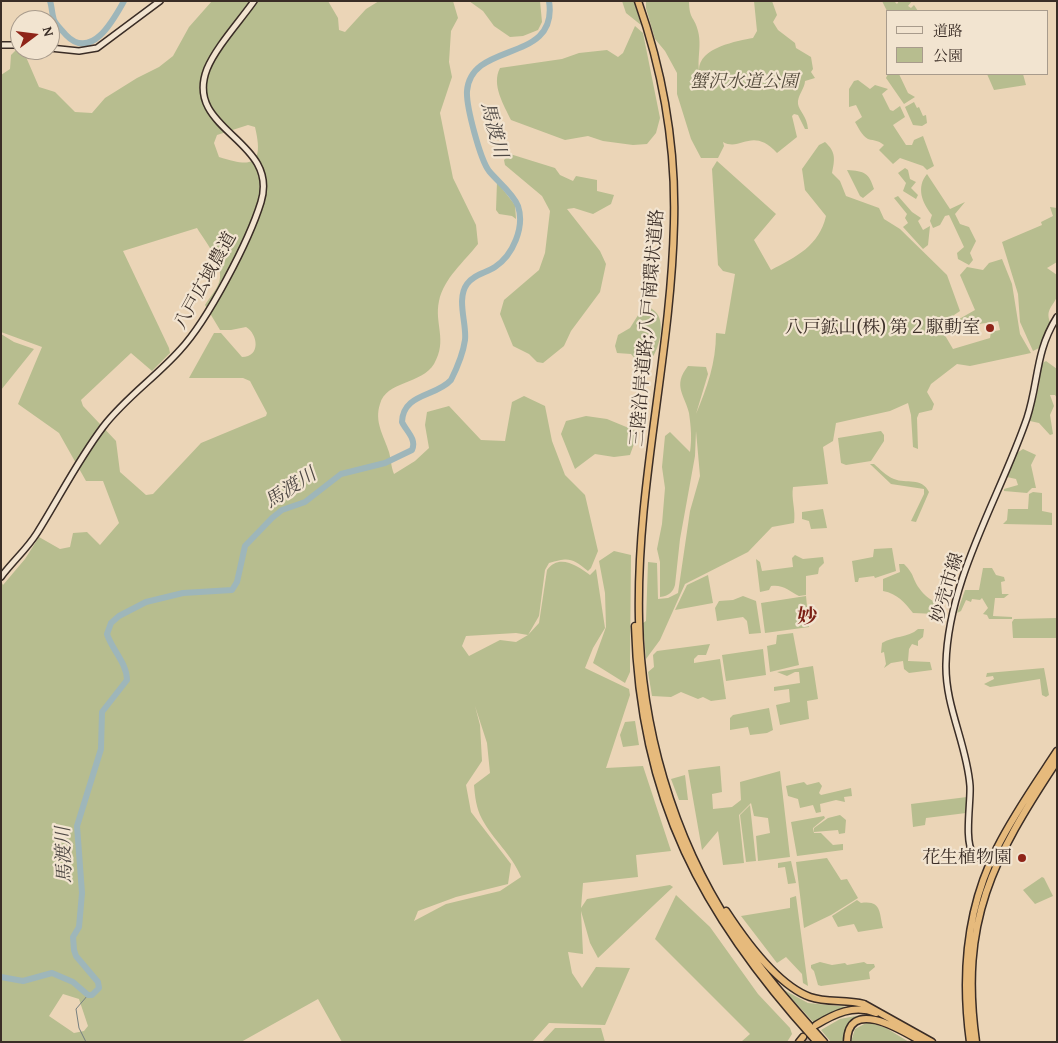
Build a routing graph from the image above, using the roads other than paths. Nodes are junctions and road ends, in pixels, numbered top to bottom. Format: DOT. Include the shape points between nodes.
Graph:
graph roads {
  1 [pos="160,1"];
  2 [pos="254,1"];
  3 [pos="638,1"];
  4 [pos="60,49"];
  5 [pos="1057,317"];
  6 [pos="642,541"];
  7 [pos="1,577"];
  8 [pos="1057,751"];
  9 [pos="1057,761"];
  10 [pos="992,864"];
  11 [pos="699,871"];
  12 [pos="770,988"];
  13 [pos="896,1025"];
  14 [pos="814,1028"];
  15 [pos="804,1041"];
  16 [pos="817,1042"];
  17 [pos="824,1042"];
  18 [pos="847,1042"];
  19 [pos="922,1042"];
  20 [pos="932,1042"];
  21 [pos="970,1042"];
  22 [pos="976,1042"];
  1 -- 4 [label="main road" via="97,48"];
  2 -- 7 [label="main road, 八戸広域農道" via="212,60 206,71 204,88 214,118 248,148 260,166 264,189 255,217 229,273 197,329 102,429 34,537"];
  3 -- 6 [label="highway, 三陸沿岸道路;八戸南環状道路" via="663,90 669,129 674,224 666,338"];
  5 -- 10 [label="main road, 妙売市線" via="1038,359 1028,415 968,566 949,632 948,690 970,786 969,845 975,856"];
  6 -- 11 [label="highway, 三陸沿岸道路;八戸南環状道路" via="639,618 646,702 665,785"];
  6 -- 12 [label="highway, 三陸沿岸道路;八戸南環状道路" via="636,584 636,661 643,718 655,773 680,844 698,881 738,946"];
  8 -- 10 [label="highway" via="1008,828"];
  9 -- 10 [label="highway"];
  10 -- 21 [label="highway" via="976,903 968,944 965,988"];
  10 -- 22 [label="highway" via="973,950 971,992"];
  11 -- 13 [label="highway" via="760,956 788,984 811,997 864,1004"];
  11 -- 14 [label="highway, 三陸沿岸道路;八戸南環状道路" via="748,952"];
  12 -- 14 [label="highway, 三陸沿岸道路;八戸南環状道路"];
  12 -- 15 [label="highway"];
  13 -- 14 [label="highway" via="872,1012 856,1010 837,1014"];
  13 -- 18 [label="highway" via="866,1019 851,1028"];
  13 -- 19 [label="highway"];
  13 -- 20 [label="highway"];
  14 -- 16 [label="highway"];
  14 -- 17 [label="highway"];
}
